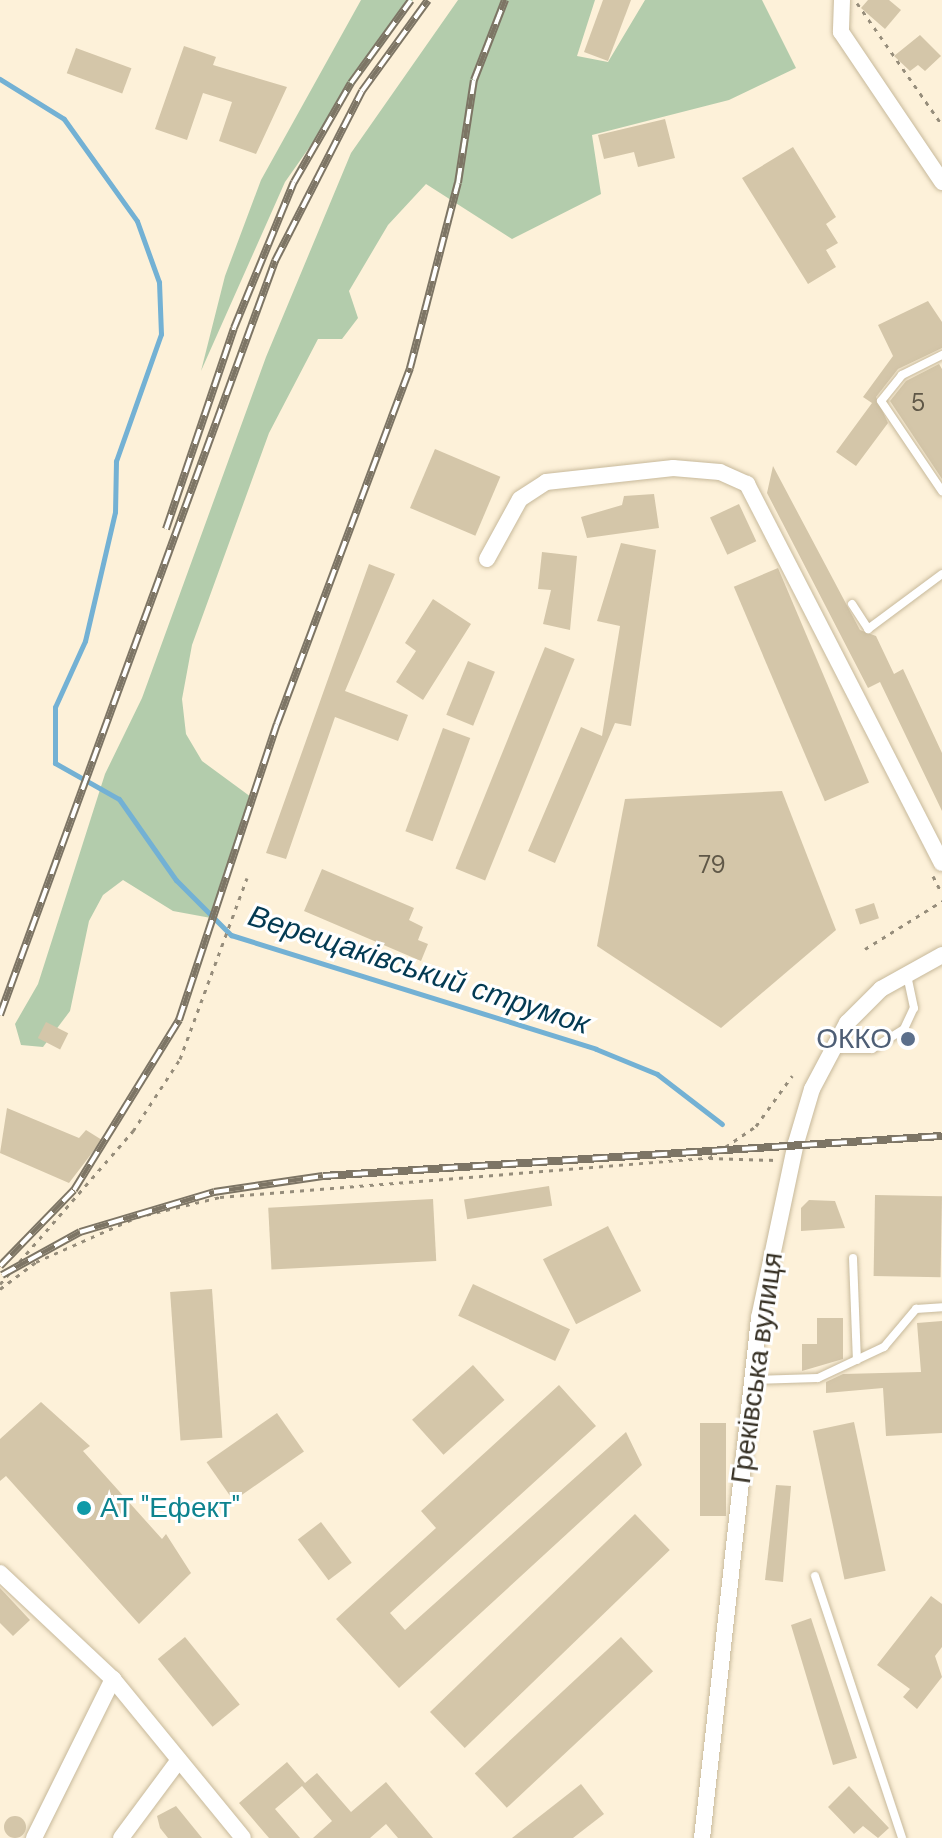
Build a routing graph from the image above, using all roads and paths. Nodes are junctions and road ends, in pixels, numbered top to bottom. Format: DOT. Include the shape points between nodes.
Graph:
graph roads {
  1 [pos="842,0"];
  2 [pos="854,0"];
  3 [pos="942,125"];
  4 [pos="942,182"];
  5 [pos="942,355"];
  6 [pos="942,491"];
  7 [pos="487,559"];
  8 [pos="942,574"];
  9 [pos="852,604"];
  10 [pos="942,863"];
  11 [pos="247,878"];
  12 [pos="942,901"];
  13 [pos="865,949"];
  14 [pos="940,955"];
  15 [pos="907,974"];
  16 [pos="834,1048"];
  17 [pos="792,1076"];
  18 [pos="709,1158"];
  19 [pos="792,1160"];
  20 [pos="853,1258"];
  21 [pos="0,1287"];
  22 [pos="942,1307"];
  23 [pos="857,1360"];
  24 [pos="752,1380"];
  25 [pos="0,1573"];
  26 [pos="815,1576"];
  27 [pos="113,1679"];
  28 [pos="179,1760"];
  29 [pos="34,1838"];
  30 [pos="121,1838"];
  31 [pos="243,1838"];
  32 [pos="702,1838"];
  33 [pos="902,1838"];
  1 -- 4 [label="street" via="841,32"];
  2 -- 3 [label="path"];
  5 -- 6 [label="lane" via="902,375 881,401"];
  7 -- 10 [label="street" via="520,499 546,482 673,468 720,472 747,484"];
  8 -- 9 [label="lane" via="868,629"];
  11 -- 21 [label="path" via="180,1059 124,1143"];
  12 -- 13 [label="path"];
  14 -- 15 [label="street, Греківська вулиця"];
  15 -- 16 [label="street, Греківська вулиця" via="863,1005"];
  15 -- 16 [label="lane" via="914,1008 904,1029 872,1049"];
  16 -- 19 [label="street, Греківська вулиця" via="812,1089"];
  17 -- 18 [label="path" via="756,1126"];
  18 -- 19 [label="path"];
  18 -- 21 [label="path" via="220,1197 137,1217 36,1262"];
  19 -- 24 [label="street, Греківська вулиця"];
  20 -- 23 [label="lane"];
  22 -- 23 [label="lane" via="916,1309 884,1347"];
  23 -- 24 [label="lane" via="818,1378"];
  24 -- 32 [label="street, Греківська вулиця"];
  25 -- 27 [label="street"];
  26 -- 33 [label="lane"];
  27 -- 28 [label="street"];
  27 -- 29 [label="street"];
  28 -- 30 [label="street"];
  28 -- 31 [label="street"];
}
